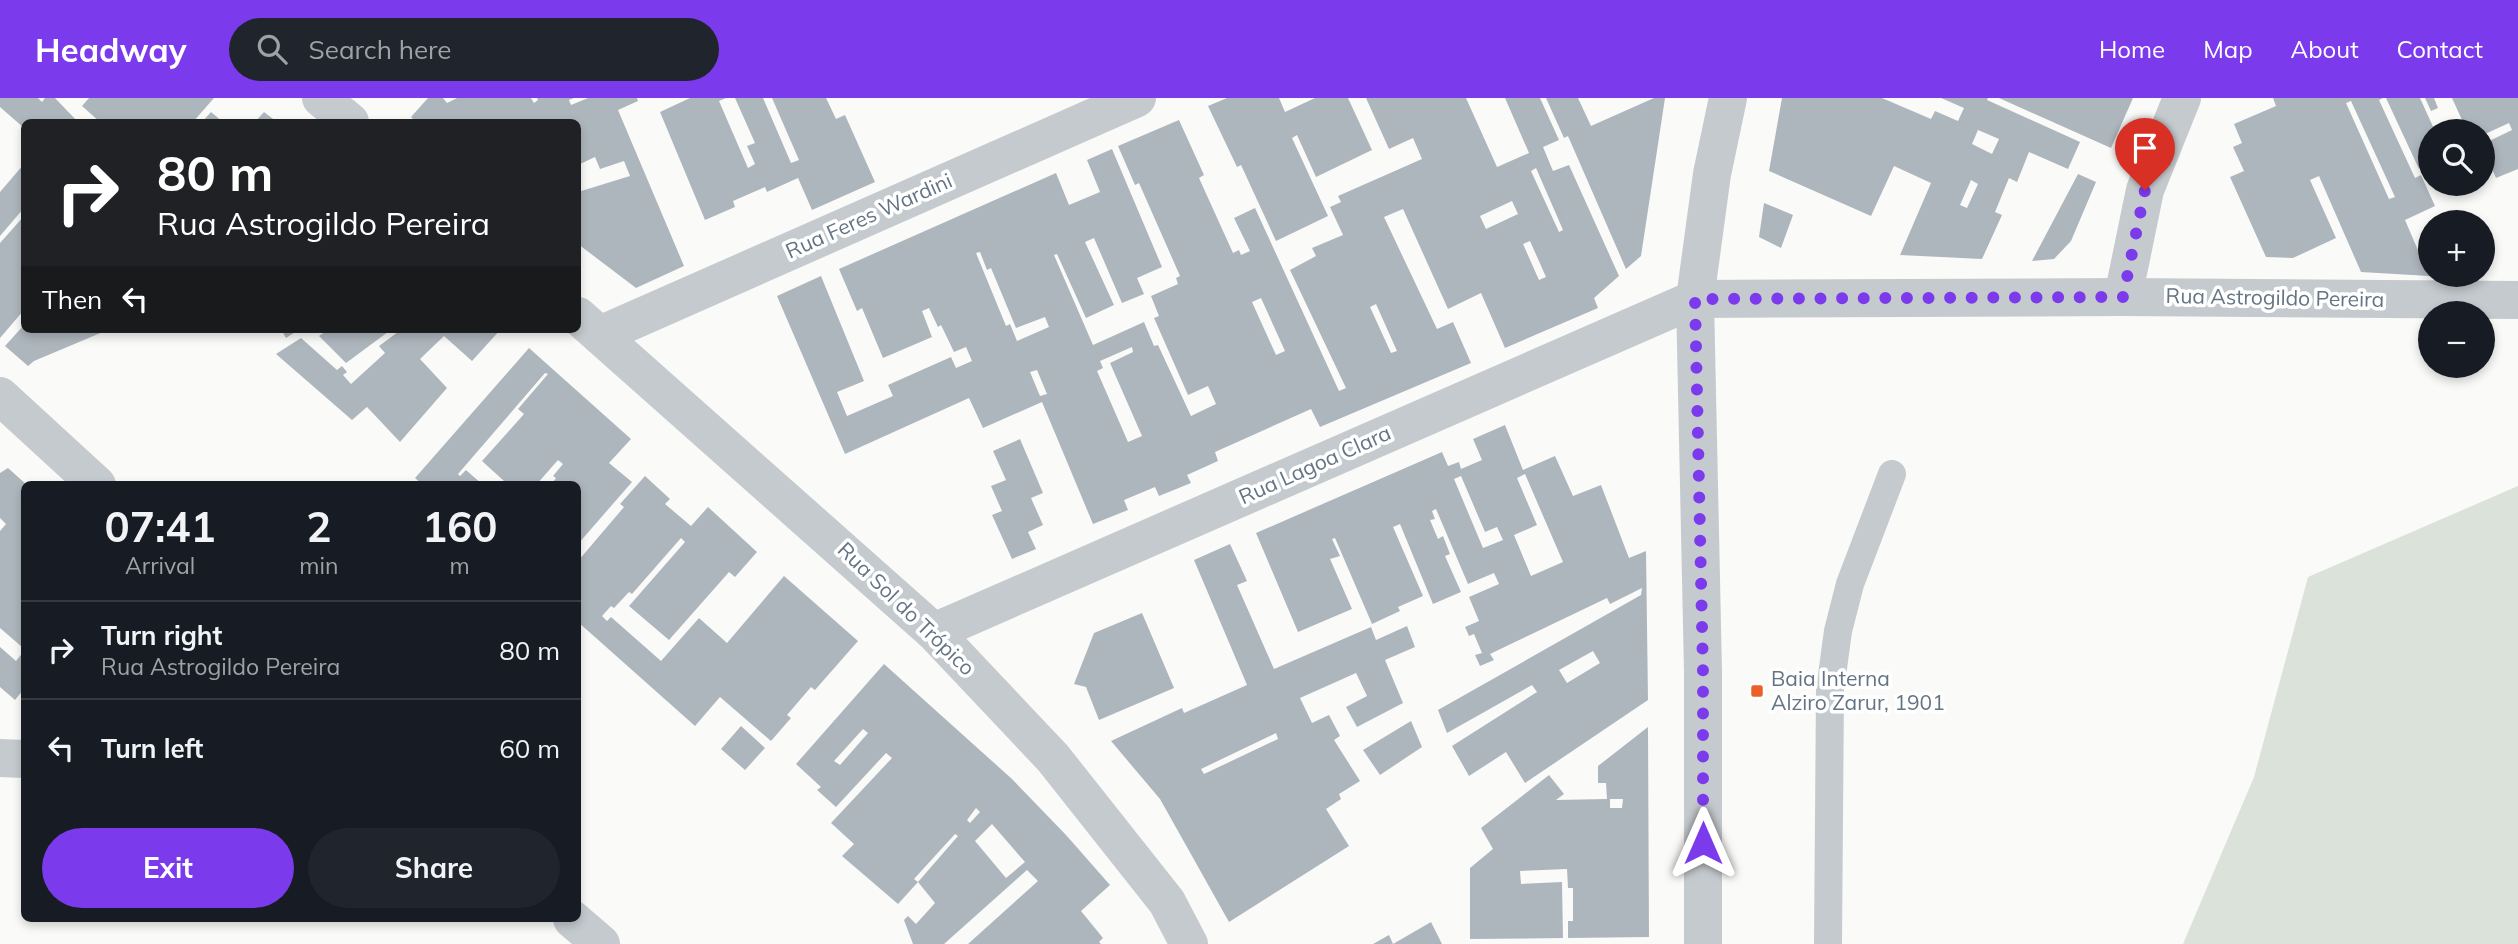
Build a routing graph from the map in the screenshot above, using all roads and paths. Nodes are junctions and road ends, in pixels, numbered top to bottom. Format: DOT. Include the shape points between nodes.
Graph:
graph roads {
  1 [pos="321,98"];
  2 [pos="1138,98"];
  3 [pos="1728,98"];
  4 [pos="2182,98"];
  5 [pos="346,119"];
  6 [pos="2123,297"];
  7 [pos="1695,299"];
  8 [pos="2518,300"];
  9 [pos="589,325"];
  10 [pos="0,396"];
  11 [pos="1892,474"];
  12 [pos="93,481"];
  13 [pos="934,632"];
  14 [pos="0,758"];
  15 [pos="21,759"];
  16 [pos="575,922"];
  17 [pos="600,944"];
  18 [pos="1189,944"];
  19 [pos="1703,944"];
  20 [pos="1828,944"];
  1 -- 5 [label="street"];
  2 -- 9 [label="street, Rua Feres Wardini"];
  3 -- 7 [label="street"];
  4 -- 6 [label="street" via="2145,190"];
  6 -- 7 [label="street, Rua Astrogildo Pereira"];
  6 -- 8 [label="street, Rua Astrogildo Pereira"];
  7 -- 13 [label="street, Rua Lagoa Clara"];
  7 -- 19 [label="street"];
  9 -- 13 [label="street, Rua Sol do Trópico"];
  10 -- 12 [label="street"];
  11 -- 20 [label="lane" via="1850,584 1838,631 1830,690"];
  13 -- 18 [label="street, Rua Sol do Trópico" via="1053,758 1167,902"];
  14 -- 15 [label="street"];
  16 -- 17 [label="street"];
}
